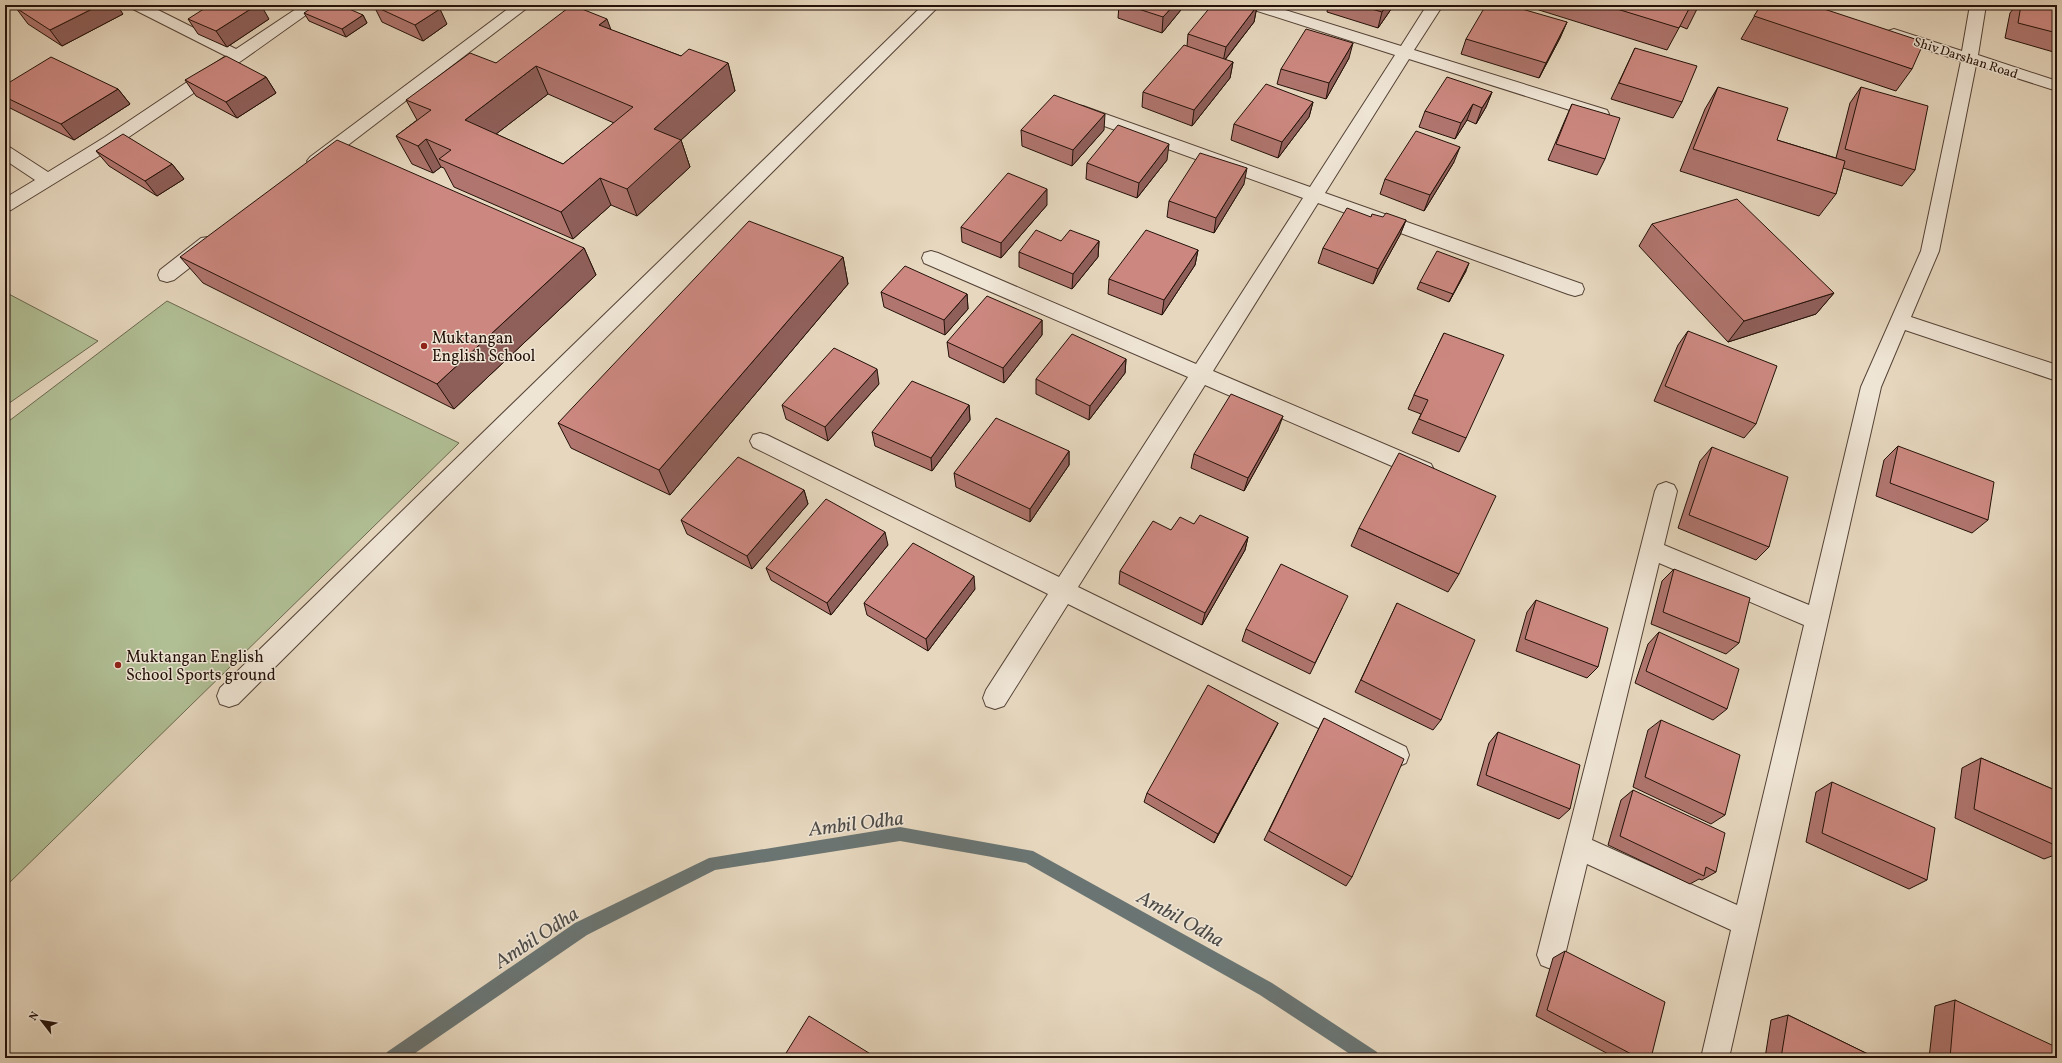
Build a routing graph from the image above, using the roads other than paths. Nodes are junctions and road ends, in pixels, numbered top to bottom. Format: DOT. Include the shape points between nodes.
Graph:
graph roads {
  1 [pos="136,5"];
  2 [pos="312,5"];
  3 [pos="523,5"];
  4 [pos="932,5"];
  5 [pos="1254,5"];
  6 [pos="1435,5"];
  7 [pos="1978,5"];
  8 [pos="1881,30"];
  9 [pos="1405,53"];
  10 [pos="238,56"];
  11 [pos="1969,59"];
  12 [pos="2057,86"];
  13 [pos="1062,105"];
  14 [pos="1617,119"];
  15 [pos="5,152"];
  16 [pos="302,172"];
  17 [pos="47,179"];
  18 [pos="1314,196"];
  19 [pos="5,206"];
  20 [pos="222,232"];
  21 [pos="931,258"];
  22 [pos="167,275"];
  23 [pos="1575,289"];
  24 [pos="1900,321"];
  25 [pos="2057,373"];
  26 [pos="1201,374"];
  27 [pos="760,441"];
  28 [pos="1440,478"];
  29 [pos="1666,491"];
  30 [pos="1652,550"];
  31 [pos="1064,591"];
  32 [pos="1816,619"];
  33 [pos="229,696"];
  34 [pos="996,698"];
  35 [pos="1397,755"];
  36 [pos="1578,847"];
  37 [pos="1746,923"];
  38 [pos="1551,955"];
  39 [pos="1714,1058"];
  1 -- 10 [label="street"];
  2 -- 10 [label="street"];
  3 -- 16 [label="street"];
  4 -- 33 [label="street"];
  5 -- 9 [label="street"];
  6 -- 9 [label="street"];
  7 -- 11 [label="street"];
  8 -- 11 [label="street, Shiv Darshan Road"];
  9 -- 14 [label="street"];
  9 -- 18 [label="street"];
  10 -- 17 [label="street"];
  11 -- 12 [label="street, Shiv Darshan Road"];
  11 -- 24 [label="street" via="1930,251"];
  13 -- 18 [label="street"];
  15 -- 17 [label="street"];
  17 -- 19 [label="street"];
  18 -- 23 [label="street"];
  18 -- 26 [label="street"];
  20 -- 22 [label="street"];
  21 -- 26 [label="street"];
  24 -- 25 [label="street"];
  24 -- 32 [label="street" via="1871,387"];
  26 -- 28 [label="street"];
  26 -- 31 [label="street"];
  27 -- 31 [label="street"];
  29 -- 30 [label="street"];
  30 -- 32 [label="street"];
  30 -- 36 [label="street"];
  31 -- 34 [label="street"];
  31 -- 35 [label="street"];
  32 -- 37 [label="street"];
  36 -- 37 [label="street"];
  36 -- 38 [label="street"];
  37 -- 39 [label="street"];
}
